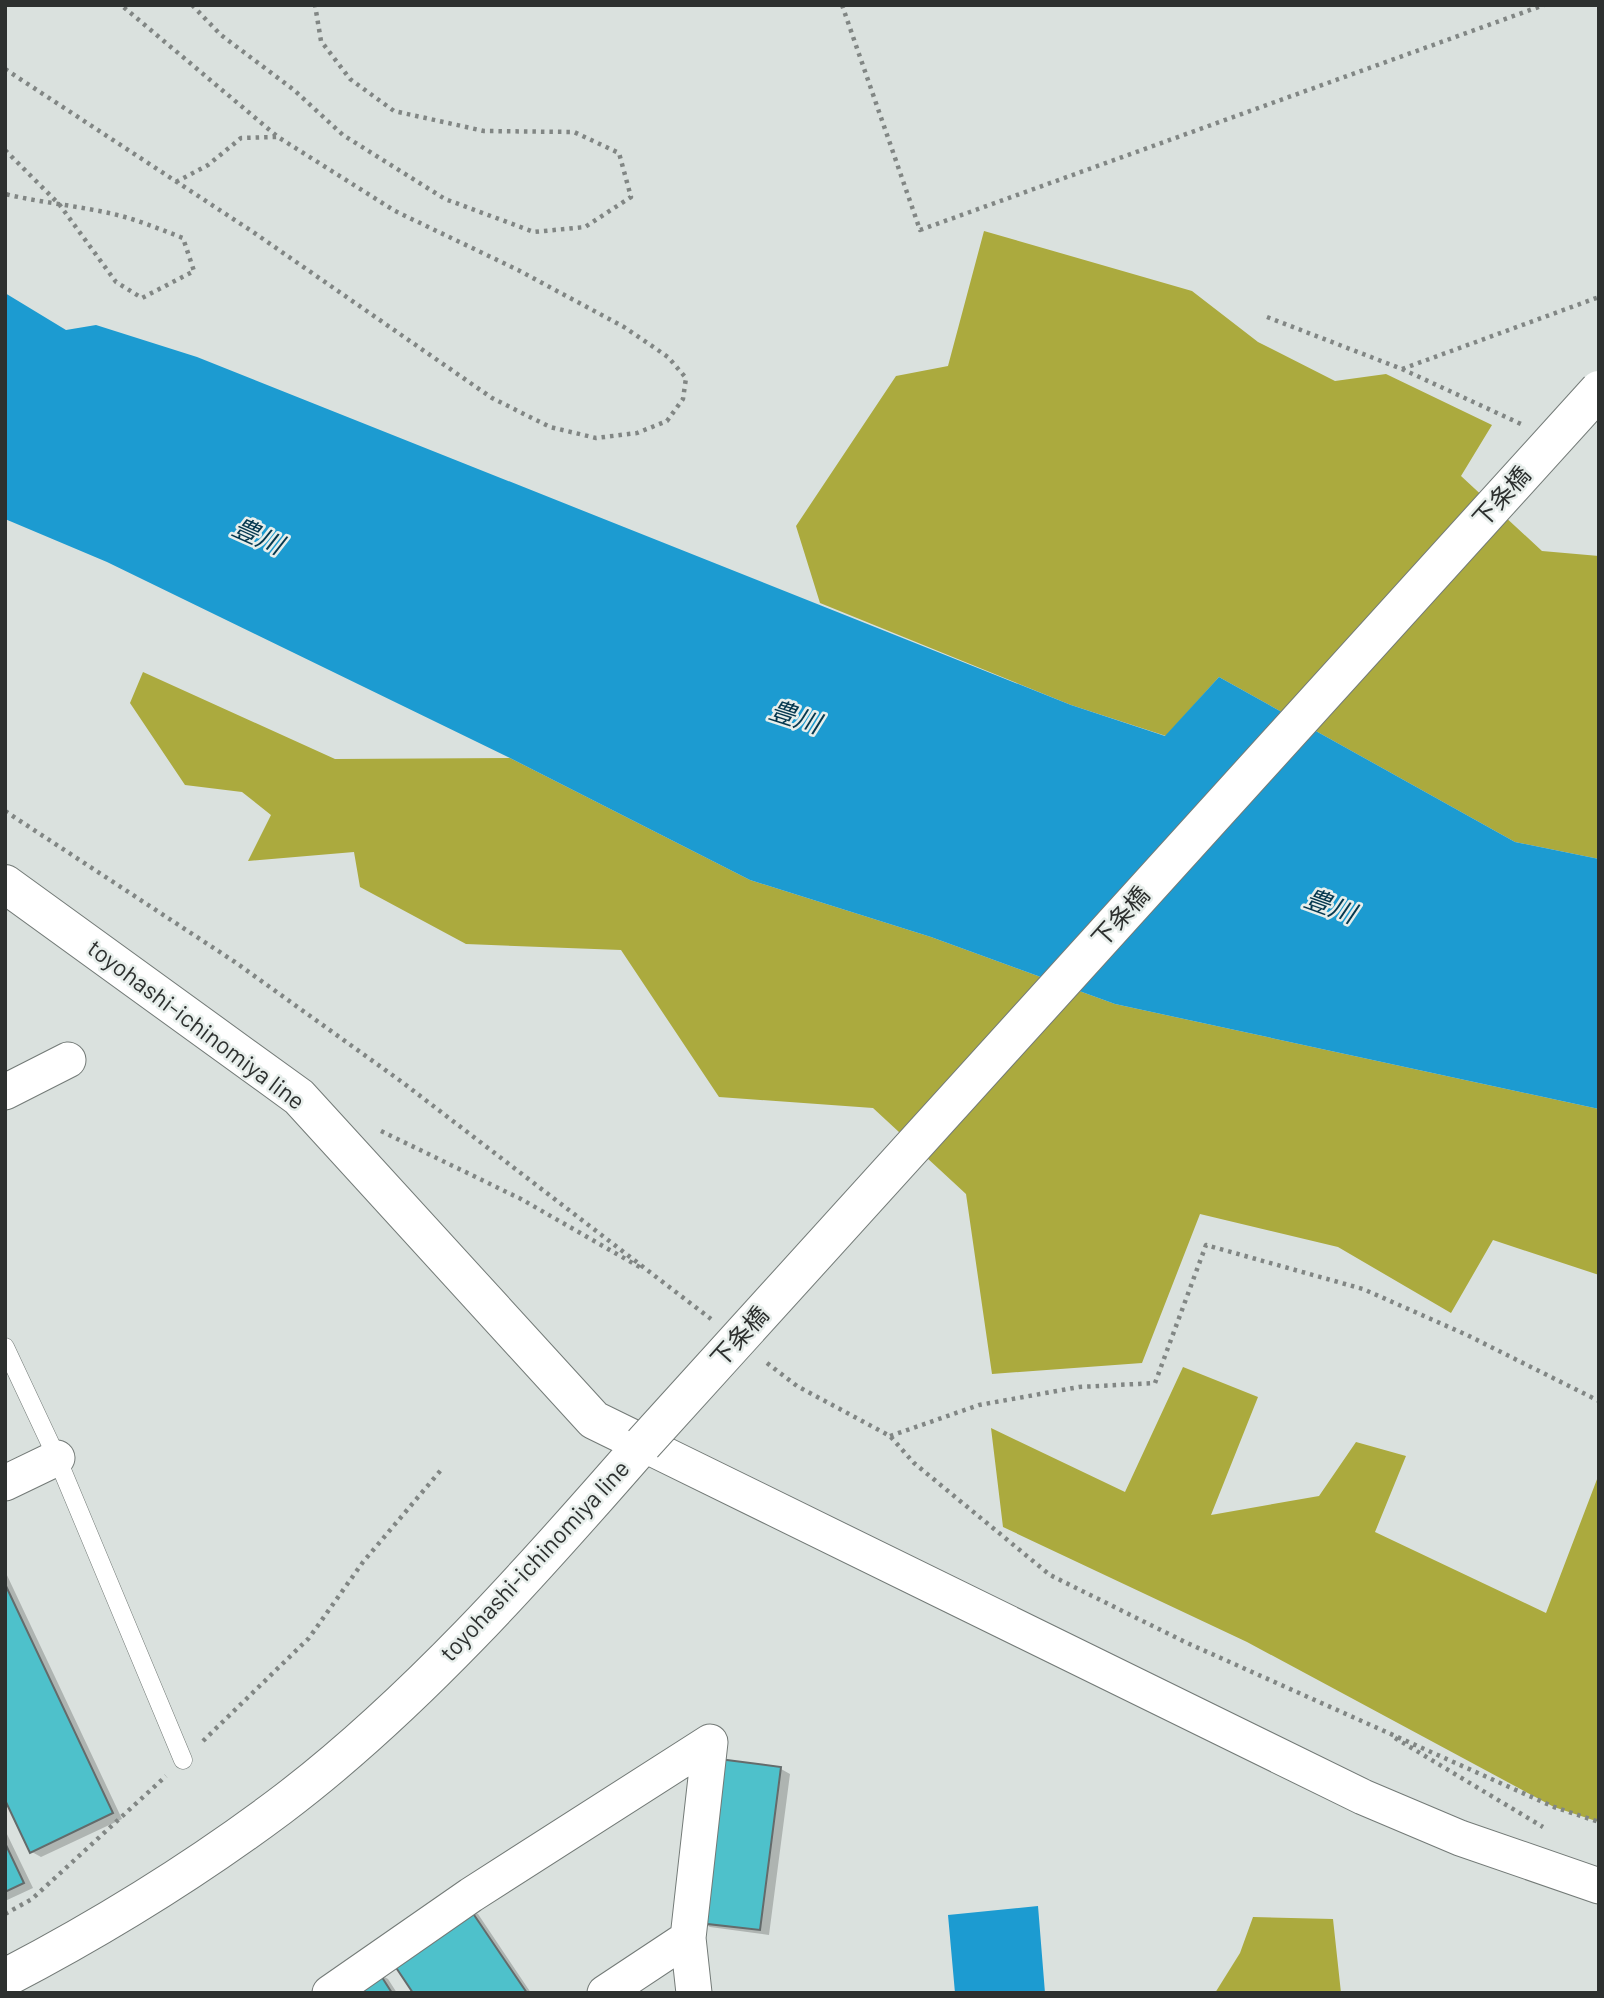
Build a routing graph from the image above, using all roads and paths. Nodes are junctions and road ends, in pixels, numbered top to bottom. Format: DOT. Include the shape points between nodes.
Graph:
graph roads {
  1 [pos="121,5"];
  2 [pos="192,5"];
  3 [pos="315,5"];
  4 [pos="842,5"];
  5 [pos="1544,5"];
  6 [pos="5,69"];
  7 [pos="278,137"];
  8 [pos="5,150"];
  9 [pos="176,182"];
  10 [pos="5,194"];
  11 [pos="58,204"];
  12 [pos="1599,297"];
  13 [pos="1267,317"];
  14 [pos="1402,369"];
  15 [pos="1599,390"];
  16 [pos="1525,425"];
  17 [pos="5,811"];
  18 [pos="5,884"];
  19 [pos="68,1060"];
  20 [pos="5,1092"];
  21 [pos="370,1127"];
  22 [pos="658,1278"];
  23 [pos="712,1320"];
  24 [pos="5,1347"];
  25 [pos="765,1361"];
  26 [pos="1599,1401"];
  27 [pos="891,1436"];
  28 [pos="643,1444"];
  29 [pos="57,1458"];
  30 [pos="441,1470"];
  31 [pos="5,1483"];
  32 [pos="1379,1728"];
  33 [pos="183,1760"];
  34 [pos="1599,1822"];
  35 [pos="1553,1833"];
  36 [pos="1599,1886"];
  37 [pos="5,1914"];
  38 [pos="688,1938"];
  39 [pos="5,1978"];
  40 [pos="330,1993"];
  41 [pos="606,1993"];
  42 [pos="694,1993"];
  1 -- 7 [label="path"];
  2 -- 3 [label="path" via="221,35 294,90 343,135 445,199 534,232 585,227 631,197 619,153 574,132 484,131 394,111 350,79 321,41"];
  4 -- 5 [label="path" via="920,230"];
  6 -- 9 [label="path"];
  7 -- 9 [label="path" via="240,138 208,165"];
  7 -- 9 [label="path" via="395,211 624,327 668,357 685,378 683,399 667,421 637,433 596,438 550,427 492,398"];
  8 -- 11 [label="path"];
  10 -- 11 [label="path"];
  11 -- 11 [label="path" via="116,282 142,298 194,271 183,238 106,212"];
  12 -- 14 [label="path"];
  13 -- 14 [label="path"];
  14 -- 16 [label="path"];
  15 -- 28 [label="main road, 下条橋, bridge"];
  17 -- 22 [label="path" via="246,970 402,1082"];
  18 -- 28 [label="main road, toyohashi-ichinomiya line" via="299,1097 594,1420"];
  19 -- 20 [label="street"];
  21 -- 22 [label="path" via="522,1199"];
  22 -- 23 [label="path"];
  24 -- 29 [label="lane"];
  25 -- 27 [label="path" via="797,1386"];
  26 -- 27 [label="path" via="1363,1289 1206,1244 1155,1383 1079,1387 979,1405"];
  27 -- 32 [label="path" via="914,1463 1050,1575 1185,1642"];
  28 -- 36 [label="street" via="1363,1797 1460,1838"];
  28 -- 39 [label="main road, toyohashi-ichinomiya line" via="459,1645 281,1805 94,1932"];
  29 -- 31 [label="street"];
  29 -- 33 [label="lane"];
  30 -- 33 [label="path" via="363,1562 309,1638"];
  32 -- 34 [label="path" via="1554,1807"];
  32 -- 35 [label="path"];
  33 -- 37 [label="path" via="32,1899"];
  38 -- 40 [label="street" via="710,1742 471,1895"];
  38 -- 41 [label="street"];
  38 -- 42 [label="street"];
}
